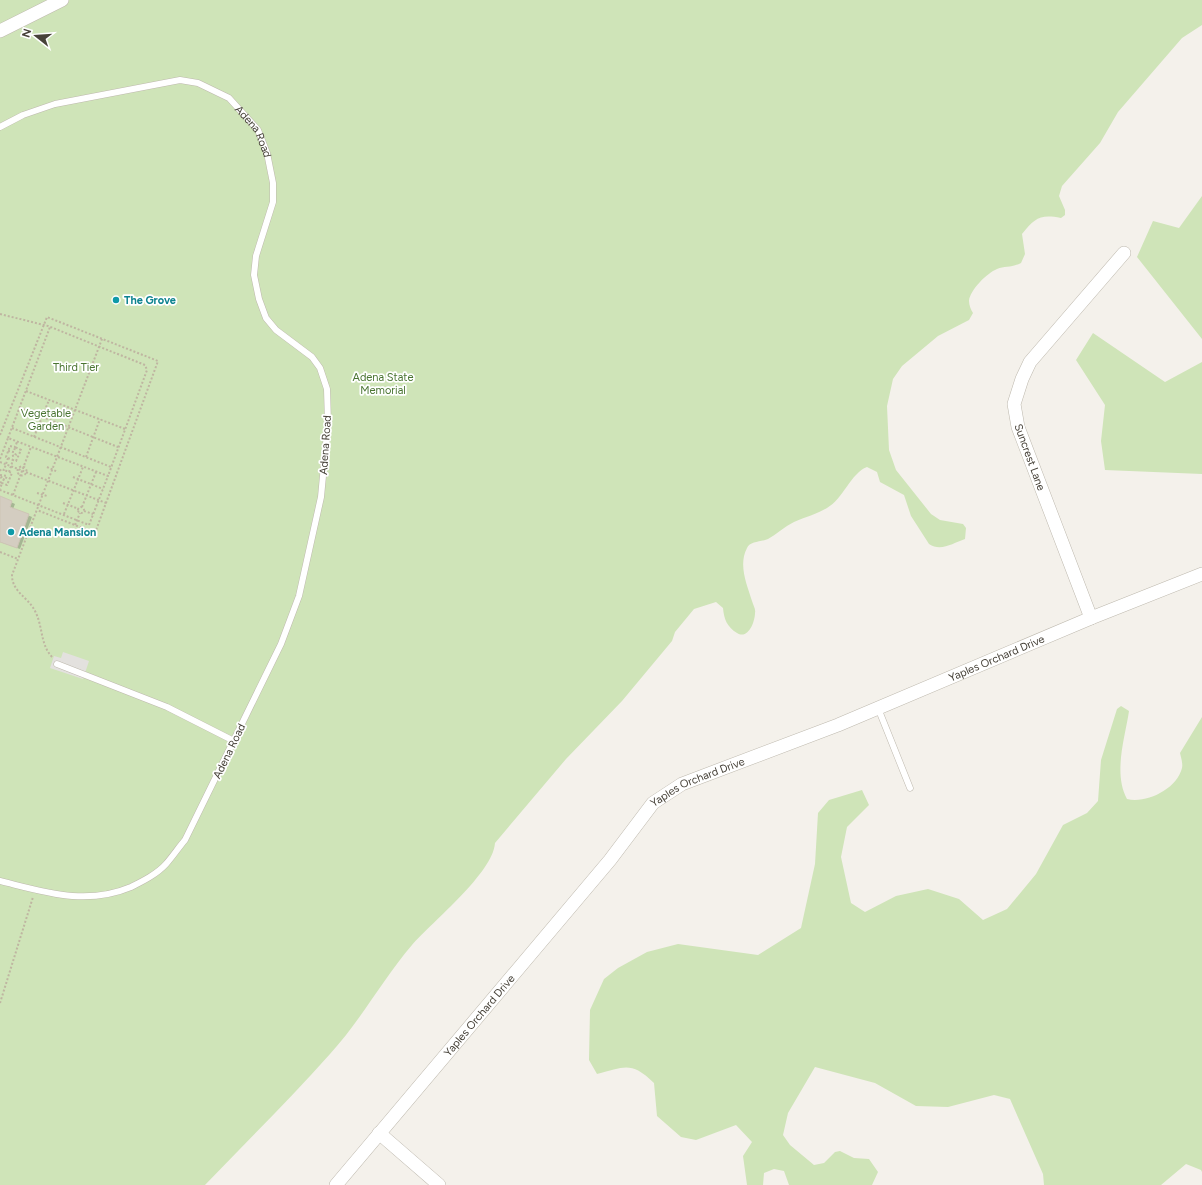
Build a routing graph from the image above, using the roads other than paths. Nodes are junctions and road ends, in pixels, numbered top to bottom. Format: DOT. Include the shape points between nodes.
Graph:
graph roads {
  1 [pos="62,0"];
  2 [pos="0,31"];
  3 [pos="0,127"];
  4 [pos="1124,253"];
  5 [pos="1202,574"];
  6 [pos="1090,618"];
  7 [pos="57,664"];
  8 [pos="878,708"];
  9 [pos="234,741"];
  10 [pos="910,788"];
  11 [pos="0,881"];
  12 [pos="379,1133"];
  13 [pos="336,1185"];
  14 [pos="439,1185"];
  1 -- 2 [label="street"];
  3 -- 9 [label="lane, Adena Road" via="23,114 56,104 180,80 198,83 229,98 258,130 267,153 273,183 273,202 256,256 254,275 259,299 266,318 276,330 312,357 320,368 327,389 328,423 321,497 300,596 281,644"];
  4 -- 6 [label="street, Suncrest Lane" via="1030,362 1014,404 1018,427"];
  5 -- 6 [label="street, Yaples Orchard Drive"];
  6 -- 8 [label="street, Yaples Orchard Drive"];
  7 -- 9 [label="lane" via="167,707"];
  8 -- 10 [label="lane"];
  8 -- 12 [label="street, Yaples Orchard Drive" via="682,784 653,803 610,860"];
  9 -- 11 [label="lane, Adena Road" via="185,840 166,864 149,877 116,893 91,898 65,896"];
  12 -- 13 [label="street, Yaples Orchard Drive"];
  12 -- 14 [label="street"];
}
